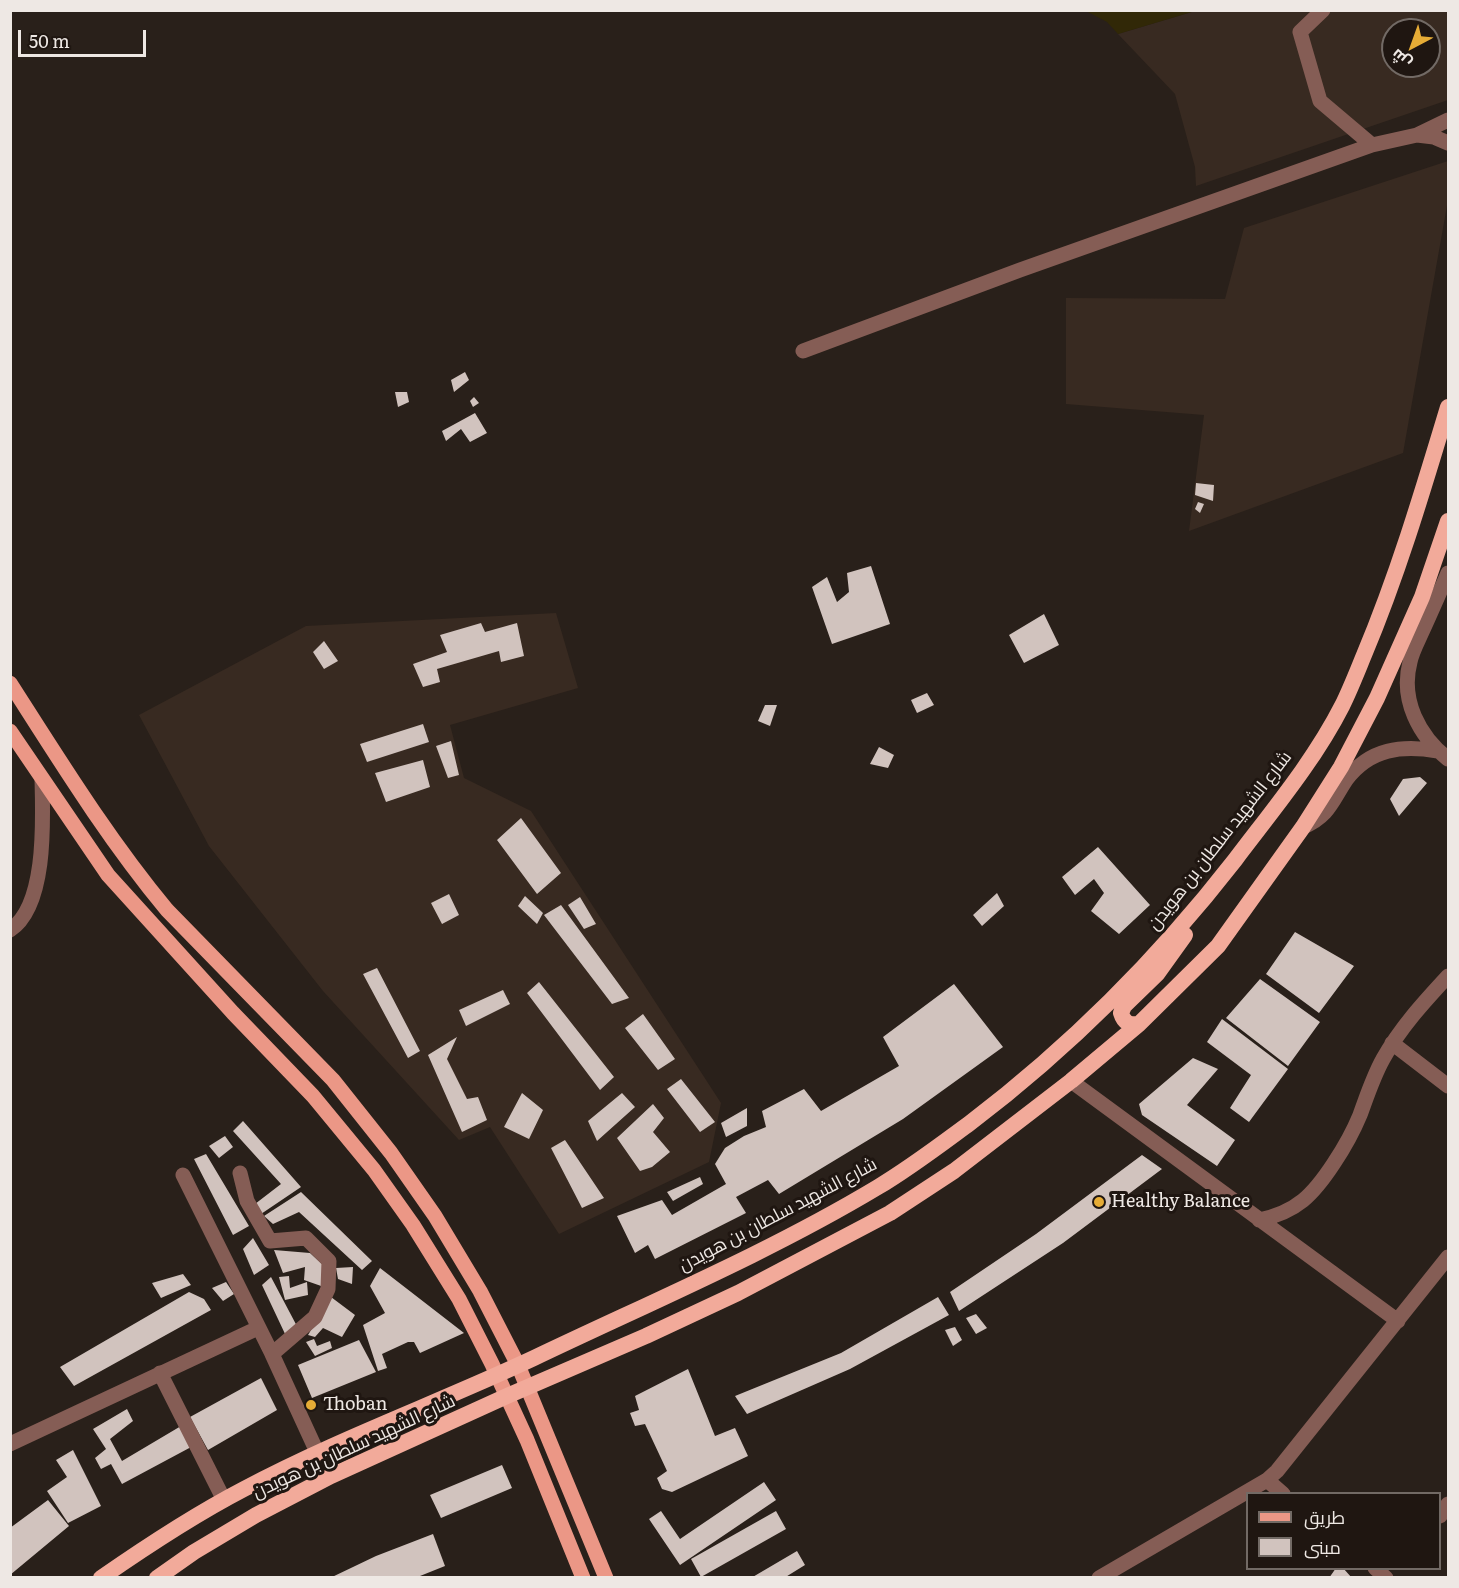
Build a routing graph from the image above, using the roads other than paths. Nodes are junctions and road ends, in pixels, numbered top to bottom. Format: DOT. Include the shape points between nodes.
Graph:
graph roads {
  1 [pos="1323,10"];
  2 [pos="1449,120"];
  3 [pos="1417,135"];
  4 [pos="1449,143"];
  5 [pos="1372,145"];
  6 [pos="803,351"];
  7 [pos="1449,407"];
  8 [pos="1449,521"];
  9 [pos="1449,573"];
  10 [pos="10,683"];
  11 [pos="10,732"];
  12 [pos="1443,755"];
  13 [pos="42,780"];
  14 [pos="1303,827"];
  15 [pos="1198,908"];
  16 [pos="10,930"];
  17 [pos="1449,976"];
  18 [pos="1139,1024"];
  19 [pos="1392,1043"];
  20 [pos="1071,1082"];
  21 [pos="1449,1086"];
  22 [pos="240,1173"];
  23 [pos="183,1175"];
  24 [pos="1259,1220"];
  25 [pos="1449,1257"];
  26 [pos="1398,1321"];
  27 [pos="258,1328"];
  28 [pos="272,1354"];
  29 [pos="518,1365"];
  30 [pos="160,1373"];
  31 [pos="497,1374"];
  32 [pos="528,1388"];
  33 [pos="507,1396"];
  34 [pos="10,1444"];
  35 [pos="317,1452"];
  36 [pos="1267,1480"];
  37 [pos="1246,1492"];
  38 [pos="1246,1492"];
  39 [pos="1281,1492"];
  40 [pos="224,1500"];
  41 [pos="172,1530"];
  42 [pos="100,1578"];
  43 [pos="115,1578"];
  44 [pos="157,1578"];
  45 [pos="583,1578"];
  46 [pos="606,1578"];
  47 [pos="1099,1578"];
  1 -- 5 [label="street" via="1300,32 1320,101"];
  2 -- 3 [label="street"];
  3 -- 4 [label="street"];
  3 -- 5 [label="street"];
  5 -- 6 [label="street"];
  7 -- 15 [label="highway, شارع الشهيد سلطان بن هويدن" via="1405,548 1342,706 1321,743"];
  8 -- 14 [label="highway, شارع الشهيد سلطان بن هويدن" via="1422,597 1377,698 1341,767"];
  9 -- 12 [label="street" via="1410,661 1407,677 1418,725"];
  10 -- 29 [label="main road" via="143,881 333,1080 391,1153 480,1291"];
  11 -- 13 [label="main road"];
  12 -- 14 [label="street" via="1414,747 1378,754 1347,780 1327,812"];
  13 -- 16 [label="street" via="43,815 35,890 25,917"];
  13 -- 31 [label="main road" via="115,883 314,1096 374,1170 459,1299"];
  14 -- 18 [label="highway, شارع الشهيد سلطان بن هويدن" via="1218,946"];
  15 -- 18 [label="highway" via="1176,949 1124,1006 1124,1020"];
  15 -- 29 [label="highway, شارع الشهيد سلطان بن هويدن" via="1136,977 1045,1062 941,1145 880,1186 764,1249"];
  17 -- 19 [label="street"];
  18 -- 20 [label="highway, شارع الشهيد سلطان بن هويدن"];
  19 -- 21 [label="street"];
  19 -- 24 [label="street" via="1352,1133 1321,1184 1299,1205"];
  20 -- 24 [label="street"];
  20 -- 32 [label="highway, شارع الشهيد سلطان بن هويدن" via="890,1214 738,1293"];
  22 -- 28 [label="street" via="247,1201 270,1241 306,1238 329,1261 328,1289 315,1317"];
  23 -- 27 [label="street"];
  24 -- 26 [label="street"];
  25 -- 26 [label="street"];
  26 -- 36 [label="street" via="1287,1462"];
  27 -- 28 [label="street"];
  27 -- 30 [label="street"];
  28 -- 35 [label="street"];
  29 -- 31 [label="highway, شارع الشهيد سلطان بن هويدن"];
  29 -- 32 [label="main road"];
  30 -- 34 [label="street"];
  30 -- 40 [label="street"];
  31 -- 33 [label="main road"];
  31 -- 35 [label="highway, شارع الشهيد سلطان بن هويدن"];
  32 -- 33 [label="highway, شارع الشهيد سلطان بن هويدن"];
  32 -- 46 [label="main road"];
  33 -- 44 [label="highway, شارع الشهيد سلطان بن هويدن" via="331,1476 256,1515"];
  33 -- 45 [label="main road"];
  35 -- 40 [label="highway, شارع الشهيد سلطان بن هويدن"];
  36 -- 37 [label="street"];
  36 -- 39 [label="street"];
  38 -- 47 [label="street"];
  40 -- 41 [label="highway, شارع الشهيد سلطان بن هويدن"];
  41 -- 42 [label="highway, شارع الشهيد سلطان بن هويدن"];
  41 -- 43 [label="highway"];
}
